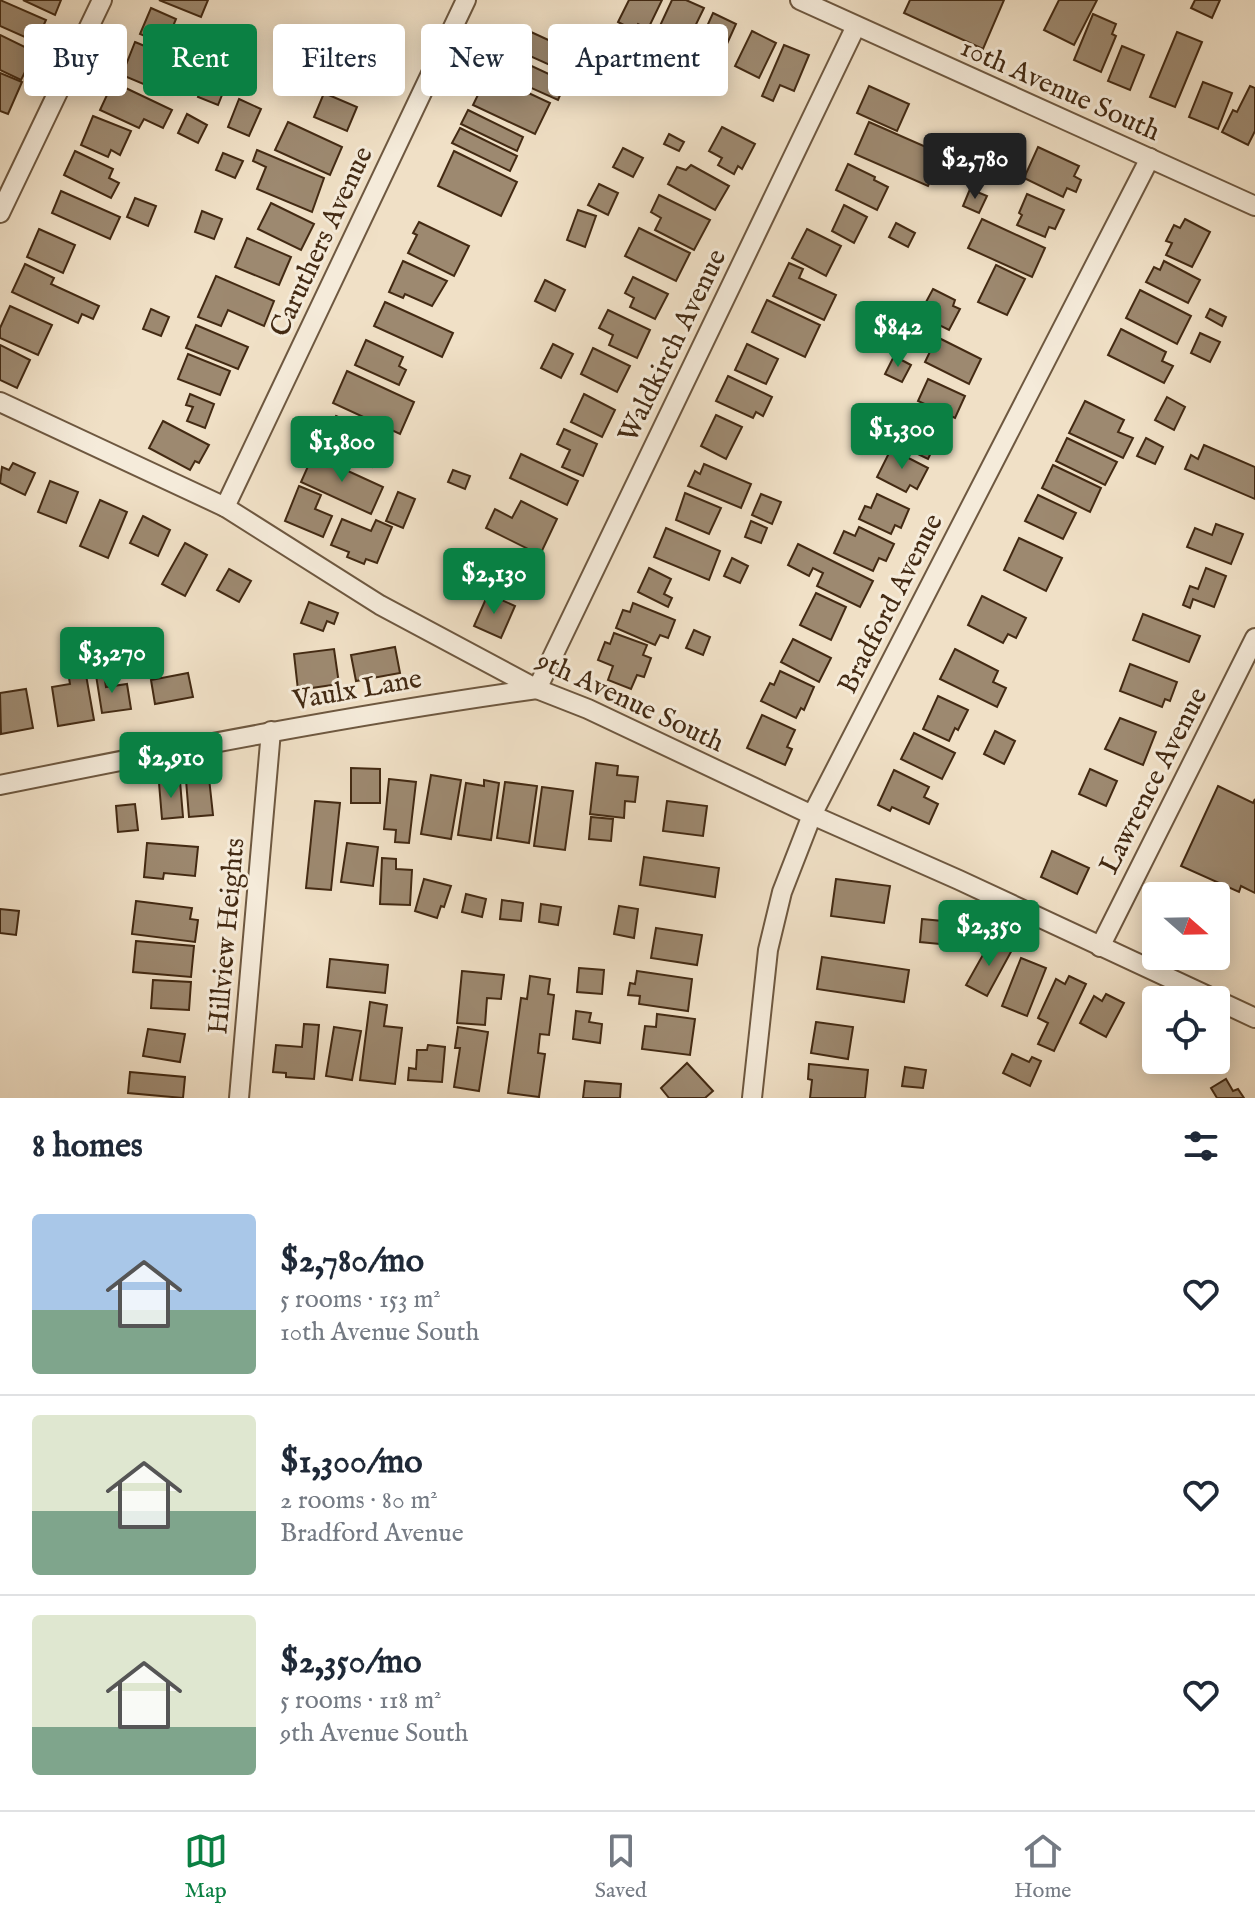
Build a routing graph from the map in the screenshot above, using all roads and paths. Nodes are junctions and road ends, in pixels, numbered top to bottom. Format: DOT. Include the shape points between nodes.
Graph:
graph roads {
  1 [pos="102,0"];
  2 [pos="466,0"];
  3 [pos="800,0"];
  4 [pos="856,26"];
  5 [pos="1150,158"];
  6 [pos="1255,206"];
  7 [pos="0,213"];
  8 [pos="0,402"];
  9 [pos="225,507"];
  10 [pos="1255,638"];
  11 [pos="537,689"];
  12 [pos="271,731"];
  13 [pos="0,785"];
  14 [pos="812,815"];
  15 [pos="1100,947"];
  16 [pos="1255,1018"];
  17 [pos="239,1098"];
  18 [pos="752,1098"];
  1 -- 7 [label="street"];
  2 -- 9 [label="street, Caruthers Avenue"];
  3 -- 4 [label="street, 10th Avenue South"];
  4 -- 5 [label="street, 10th Avenue South"];
  4 -- 11 [label="street, Waldkirch Avenue"];
  5 -- 6 [label="street, 10th Avenue South"];
  5 -- 14 [label="street, Bradford Avenue"];
  8 -- 9 [label="street, 9th Avenue South"];
  9 -- 11 [label="street, 9th Avenue South" via="380,605"];
  10 -- 15 [label="street, Lawrence Avenue"];
  11 -- 12 [label="street, Vaulx Lane"];
  11 -- 14 [label="street, 9th Avenue South"];
  12 -- 13 [label="street, Vaulx Lane"];
  12 -- 17 [label="street, Hillview Heights"];
  14 -- 15 [label="street, 9th Avenue South"];
  14 -- 18 [label="street, Bradford Avenue" via="782,892 768,950"];
  15 -- 16 [label="street, 9th Avenue South"];
}
